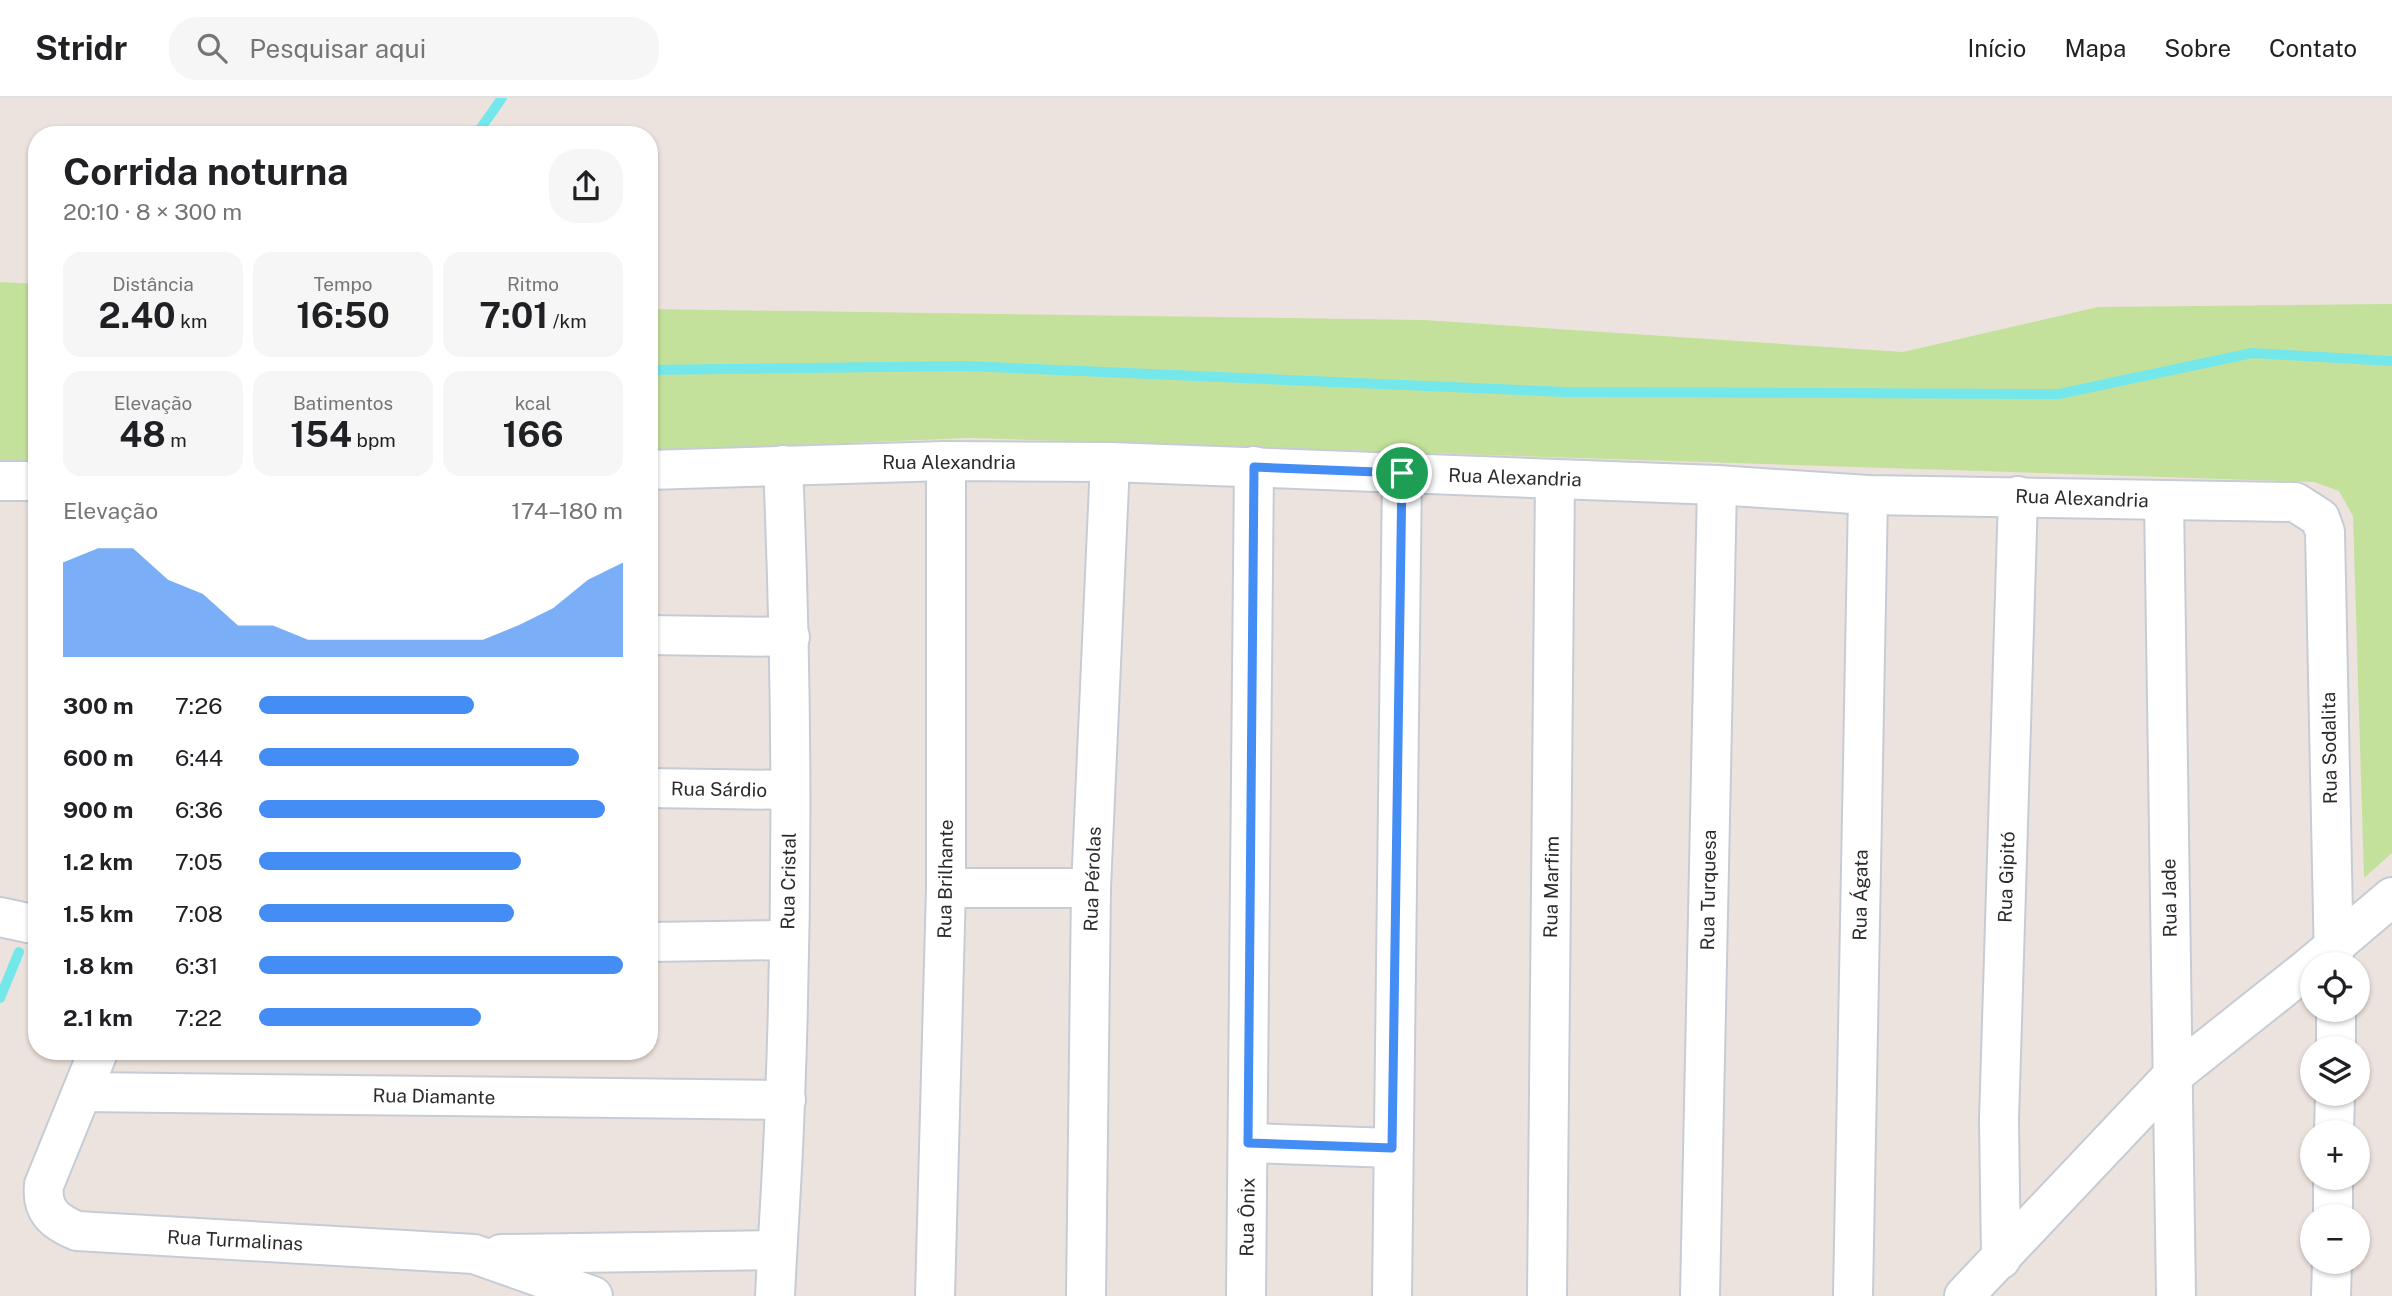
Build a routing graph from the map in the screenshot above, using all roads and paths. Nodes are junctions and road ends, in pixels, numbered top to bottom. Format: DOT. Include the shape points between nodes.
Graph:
graph roads {
  1 [pos="946,461"];
  2 [pos="1110,463"];
  3 [pos="783,465"];
  4 [pos="1254,467"];
  5 [pos="658,470"];
  6 [pos="1402,473"];
  7 [pos="1555,479"];
  8 [pos="0,481"];
  9 [pos="28,481"];
  10 [pos="1717,485"];
  11 [pos="1868,495"];
  12 [pos="2018,496"];
  13 [pos="2164,500"];
  14 [pos="2325,532"];
  15 [pos="658,635"];
  16 [pos="790,637"];
  17 [pos="658,788"];
  18 [pos="790,790"];
  19 [pos="946,888"];
  20 [pos="1091,888"];
  21 [pos="2392,897"];
  22 [pos="0,917"];
  23 [pos="28,923"];
  24 [pos="788,940"];
  25 [pos="658,942"];
  26 [pos="2323,952"];
  27 [pos="2333,952"];
  28 [pos="2300,979"];
  29 [pos="95,1060"];
  30 [pos="2171,1077"];
  31 [pos="82,1093"];
  32 [pos="786,1100"];
  33 [pos="1248,1143"];
  34 [pos="1392,1148"];
  35 [pos="777,1250"];
  36 [pos="474,1254"];
  37 [pos="2001,1259"];
  38 [pos="2332,1274"];
  39 [pos="593,1296"];
  40 [pos="775,1296"];
  41 [pos="935,1296"];
  42 [pos="1086,1296"];
  43 [pos="1246,1296"];
  44 [pos="1392,1296"];
  45 [pos="1547,1296"];
  46 [pos="1700,1296"];
  47 [pos="1853,1296"];
  48 [pos="1964,1296"];
  49 [pos="2176,1296"];
  50 [pos="2331,1296"];
  1 -- 2 [label="street, Rua Alexandria"];
  1 -- 3 [label="street, Rua Alexandria"];
  1 -- 19 [label="street, Rua Brilhante"];
  2 -- 4 [label="street, Rua Alexandria"];
  2 -- 20 [label="street, Rua Pérolas"];
  3 -- 5 [label="street, Rua Alexandria"];
  3 -- 16 [label="street, Rua Cristal"];
  4 -- 6 [label="street, Rua Alexandria"];
  4 -- 33 [label="street, Rua Ônix"];
  6 -- 7 [label="street, Rua Alexandria"];
  6 -- 34 [label="street"];
  7 -- 10 [label="street, Rua Alexandria"];
  7 -- 45 [label="street, Rua Marfim"];
  8 -- 9 [label="street"];
  10 -- 11 [label="street, Rua Alexandria"];
  10 -- 46 [label="street, Rua Turquesa"];
  11 -- 12 [label="street, Rua Alexandria"];
  11 -- 47 [label="street, Rua Ágata"];
  12 -- 13 [label="street, Rua Alexandria"];
  12 -- 37 [label="street, Rua Gipitó" via="1998,1120"];
  13 -- 14 [label="street, Rua Alexandria" via="2295,502 2320,518"];
  13 -- 30 [label="street, Rua Jade"];
  14 -- 26 [label="street, Rua Sodalita"];
  15 -- 16 [label="street"];
  16 -- 18 [label="street, Rua Cristal"];
  17 -- 18 [label="street, Rua Sárdio"];
  18 -- 24 [label="street, Rua Cristal"];
  19 -- 20 [label="street"];
  19 -- 41 [label="street, Rua Brilhante"];
  20 -- 42 [label="street, Rua Pérolas"];
  21 -- 27 [label="street"];
  22 -- 23 [label="street"];
  24 -- 25 [label="street"];
  24 -- 32 [label="street, Rua Cristal"];
  28 -- 30 [label="street"];
  29 -- 31 [label="street, Rua Turmalinas"];
  30 -- 37 [label="street"];
  30 -- 49 [label="street, Rua Jade"];
  31 -- 32 [label="street, Rua Diamante"];
  31 -- 36 [label="street, Rua Turmalinas" via="44,1185 43,1199 47,1211 77,1231"];
  32 -- 35 [label="street, Rua Cristal"];
  33 -- 34 [label="street"];
  33 -- 43 [label="street, Rua Ônix"];
  34 -- 44 [label="street"];
  35 -- 36 [label="street"];
  35 -- 40 [label="street, Rua Cristal"];
  36 -- 39 [label="street, Rua Turmalinas"];
  37 -- 48 [label="street"];
  38 -- 50 [label="street"];
}
